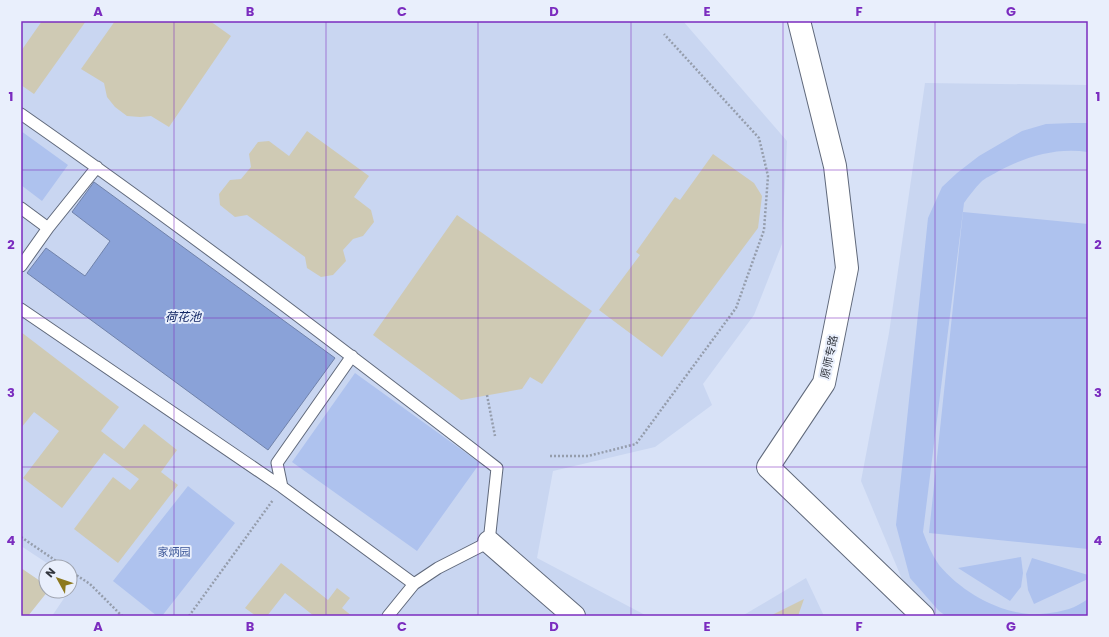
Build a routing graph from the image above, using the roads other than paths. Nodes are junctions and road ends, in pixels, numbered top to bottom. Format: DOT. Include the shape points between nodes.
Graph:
graph roads {
  1 [pos="799,21"];
  2 [pos="21,114"];
  3 [pos="97,167"];
  4 [pos="21,208"];
  5 [pos="48,228"];
  6 [pos="21,266"];
  7 [pos="21,309"];
  8 [pos="352,356"];
  9 [pos="282,487"];
  10 [pos="489,542"];
  11 [pos="414,584"];
  12 [pos="388,616"];
  13 [pos="574,616"];
  14 [pos="923,616"];
  1 -- 14 [label="street, 原师专路" via="835,166 847,268 824,383 768,467"];
  2 -- 3 [label="lane"];
  3 -- 5 [label="lane"];
  3 -- 8 [label="lane"];
  4 -- 5 [label="lane"];
  5 -- 6 [label="lane"];
  7 -- 9 [label="lane"];
  8 -- 9 [label="lane" via="277,464"];
  8 -- 10 [label="lane" via="497,468"];
  9 -- 11 [label="lane"];
  10 -- 11 [label="lane" via="438,568"];
  10 -- 13 [label="street"];
  11 -- 12 [label="lane"];
}
